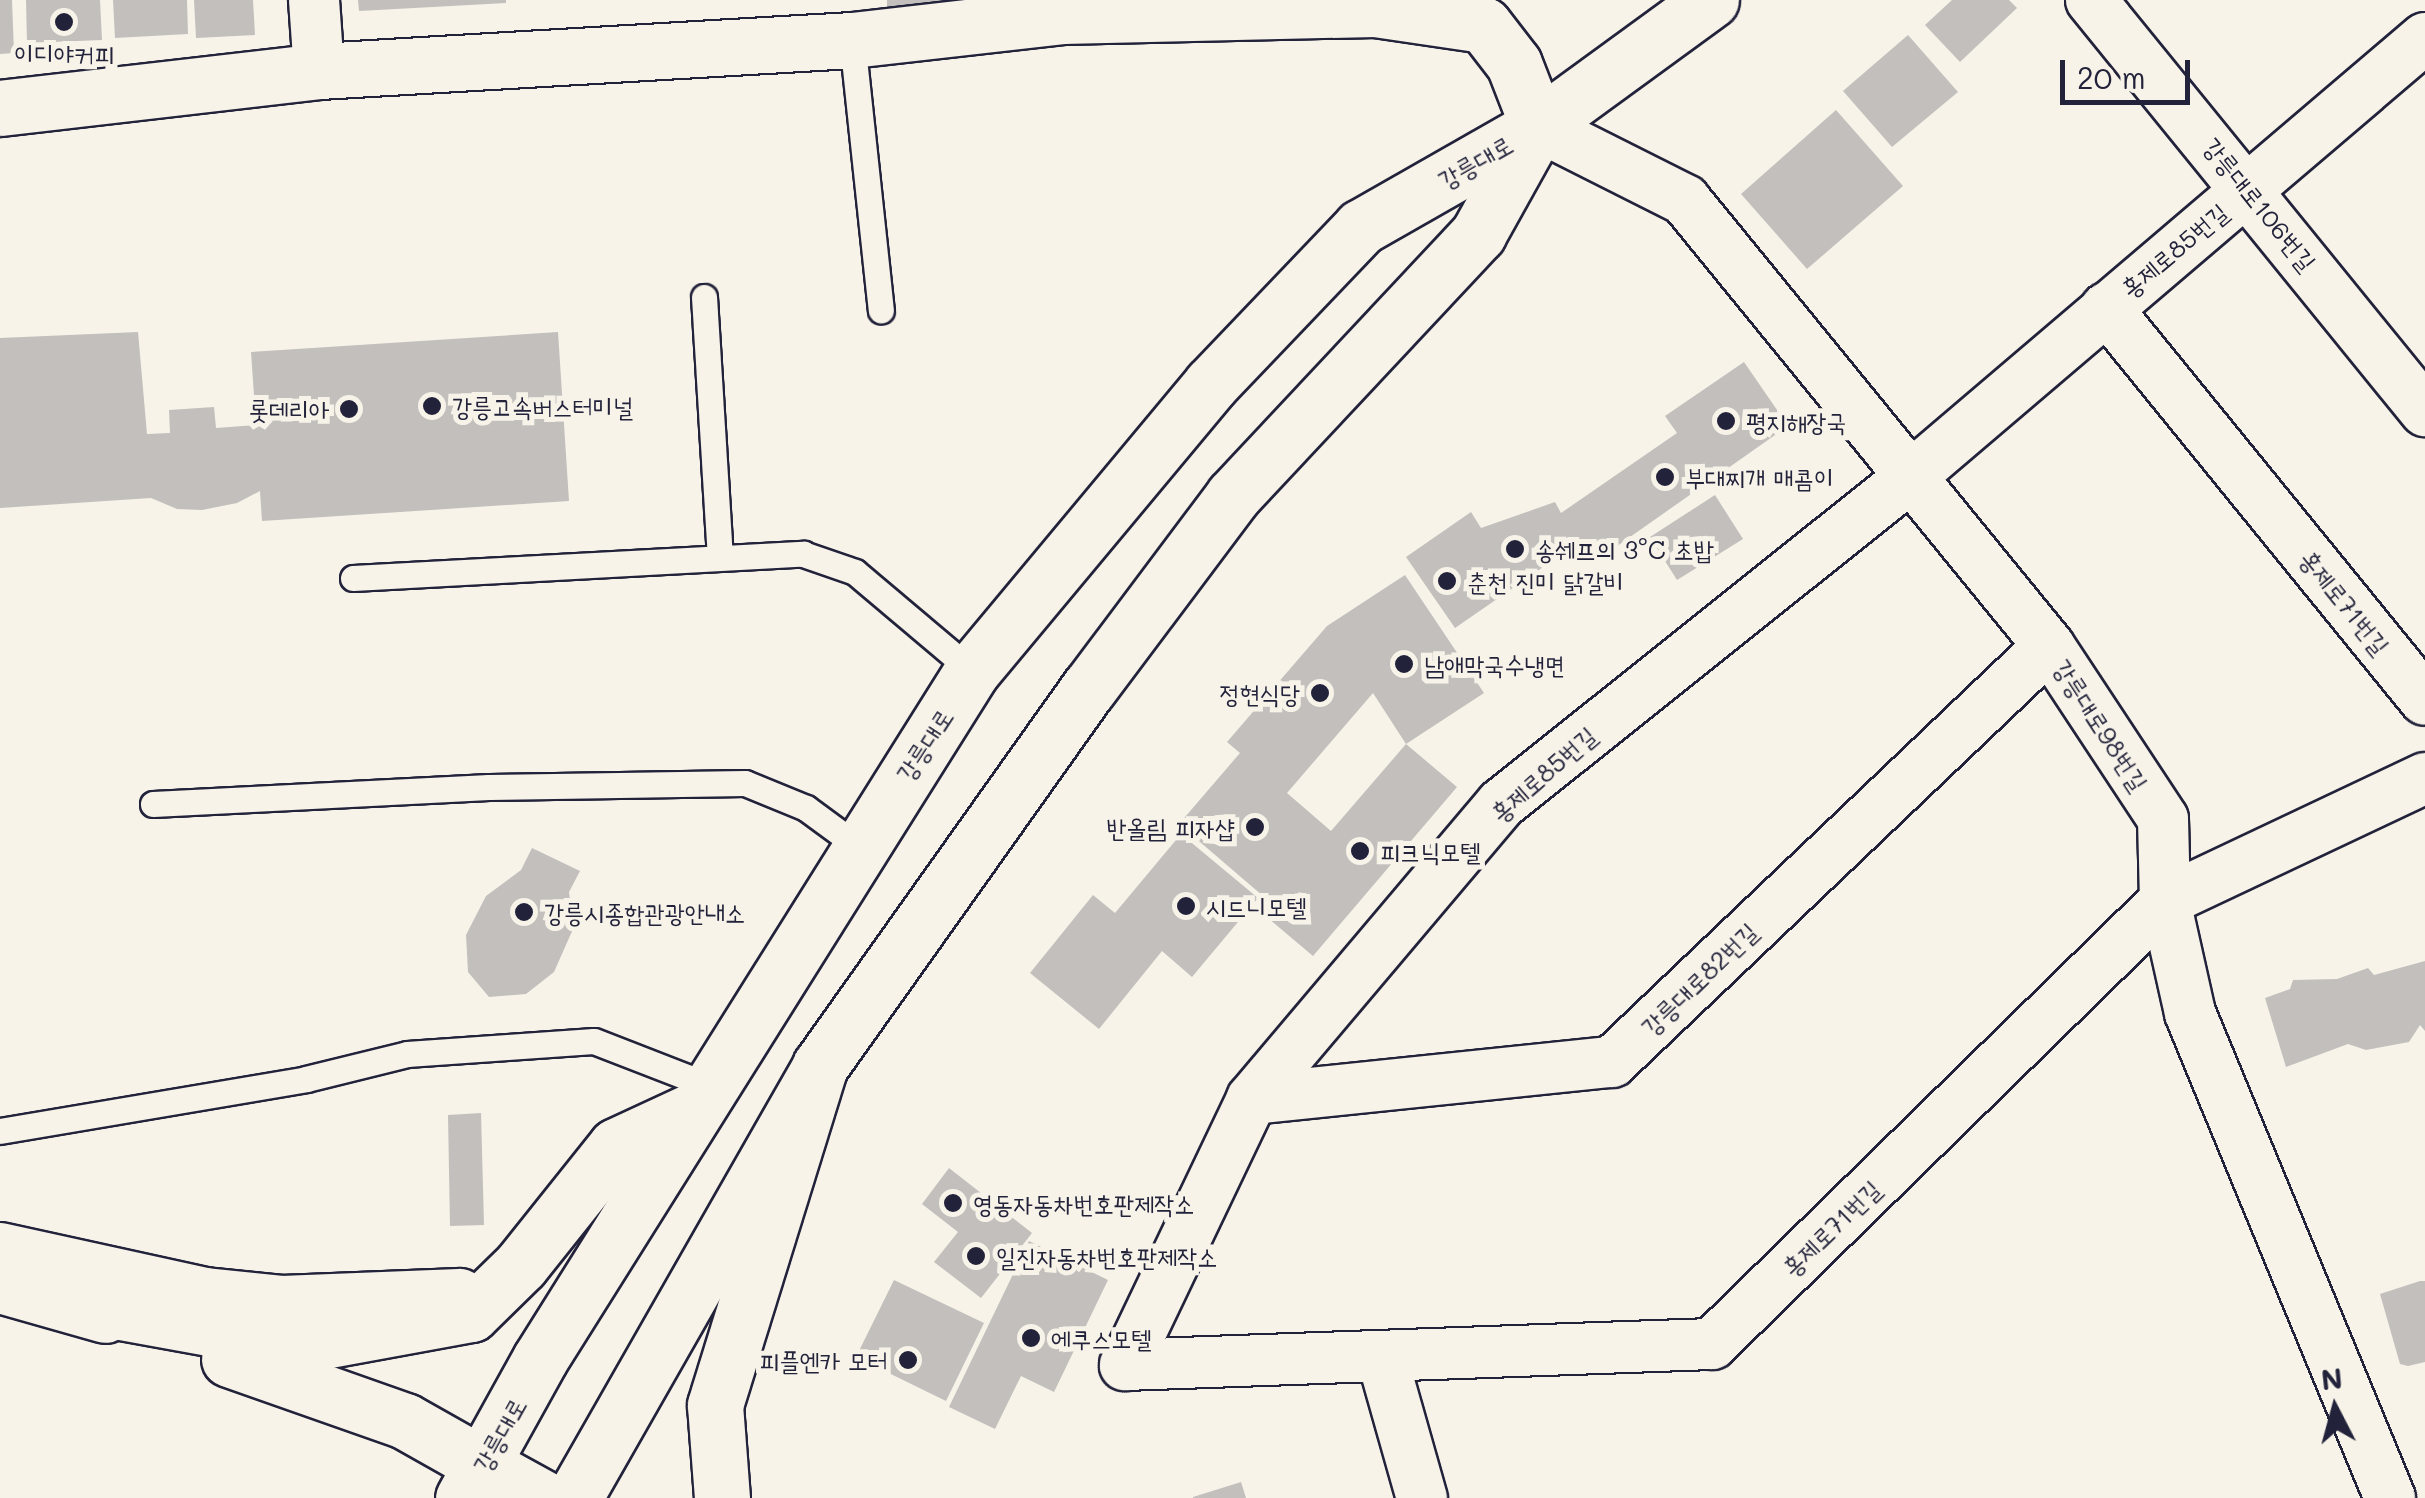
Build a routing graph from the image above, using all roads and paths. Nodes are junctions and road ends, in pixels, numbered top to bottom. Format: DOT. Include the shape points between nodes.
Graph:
graph roads {
  1 [pos="314,0"];
  2 [pos="1710,0"];
  3 [pos="2091,0"];
  4 [pos="1062,8"];
  5 [pos="1481,12"];
  6 [pos="2425,38"];
  7 [pos="852,40"];
  8 [pos="320,71"];
  9 [pos="0,108"];
  10 [pos="1538,126"];
  11 [pos="2248,188"];
  12 [pos="704,297"];
  13 [pos="2106,308"];
  14 [pos="881,310"];
  15 [pos="2425,411"];
  16 [pos="1909,478"];
  17 [pos="2266,504"];
  18 [pos="720,557"];
  19 [pos="353,578"];
  20 [pos="2049,646"];
  21 [pos="972,671"];
  22 [pos="2425,700"];
  23 [pos="2425,778"];
  24 [pos="152,804"];
  25 [pos="859,847"];
  26 [pos="2165,900"];
  27 [pos="820,1066"];
  28 [pos="703,1097"];
  29 [pos="1252,1098"];
  30 [pos="0,1131"];
  31 [pos="0,1250"];
  32 [pos="0,1285"];
  33 [pos="487,1298"];
  34 [pos="72,1303"];
  35 [pos="1382,1357"];
  36 [pos="1125,1365"];
  37 [pos="473,1482"];
  38 [pos="724,1482"];
  39 [pos="542,1498"];
  40 [pos="574,1498"];
  41 [pos="1422,1498"];
  42 [pos="2390,1498"];
  1 -- 8 [label="street"];
  2 -- 10 [label="street, 강릉대로"];
  3 -- 11 [label="street, 강릉대로106번길"];
  4 -- 5 [label="street"];
  4 -- 7 [label="street"];
  5 -- 10 [label="street" via="1514,64"];
  6 -- 11 [label="street, 홍제로85번길"];
  7 -- 8 [label="street"];
  7 -- 14 [label="lane"];
  8 -- 9 [label="street"];
  10 -- 16 [label="street, 강릉대로98번길" via="1685,200"];
  10 -- 21 [label="street, 강릉대로" via="1362,227 1212,384"];
  10 -- 27 [label="street, 강릉대로" via="1478,234 1233,496"];
  11 -- 13 [label="street, 홍제로85번길"];
  11 -- 15 [label="street, 강릉대로106번길"];
  12 -- 18 [label="lane"];
  13 -- 16 [label="street, 홍제로85번길"];
  13 -- 17 [label="street, 홍제로85번길"];
  16 -- 20 [label="street, 강릉대로98번길"];
  16 -- 29 [label="street, 홍제로85번길" via="1501,804"];
  17 -- 22 [label="street, 홍제로71번길"];
  18 -- 19 [label="lane"];
  18 -- 21 [label="lane" via="803,554 830,560 856,572"];
  20 -- 26 [label="street, 강릉대로98번길" via="2163,819"];
  20 -- 29 [label="street, 강릉대로82번길" via="1612,1062"];
  21 -- 25 [label="street, 강릉대로"];
  23 -- 26 [label="street, 홍제로71번길"];
  24 -- 25 [label="lane" via="490,787 745,783 806,808"];
  25 -- 28 [label="street, 강릉대로"];
  26 -- 35 [label="street, 홍제로71번길" via="1712,1344"];
  26 -- 42 [label="street, 강릉대로98번길" via="2190,1013"];
  27 -- 38 [label="street" via="715,1406"];
  27 -- 40 [label="street, 강릉대로"];
  28 -- 30 [label="lane" via="594,1041 406,1054"];
  28 -- 33 [label="street" via="616,1146"];
  28 -- 37 [label="street, 강릉대로" via="540,1359"];
  29 -- 36 [label="street, 홍제로85번길"];
  31 -- 33 [label="street" via="205,1295 281,1302"];
  32 -- 34 [label="street"];
  33 -- 34 [label="street" via="471,1314 302,1345"];
  34 -- 37 [label="street" via="405,1421"];
  35 -- 36 [label="street, 홍제로71번길"];
  35 -- 41 [label="street"];
  37 -- 39 [label="street"];
}
